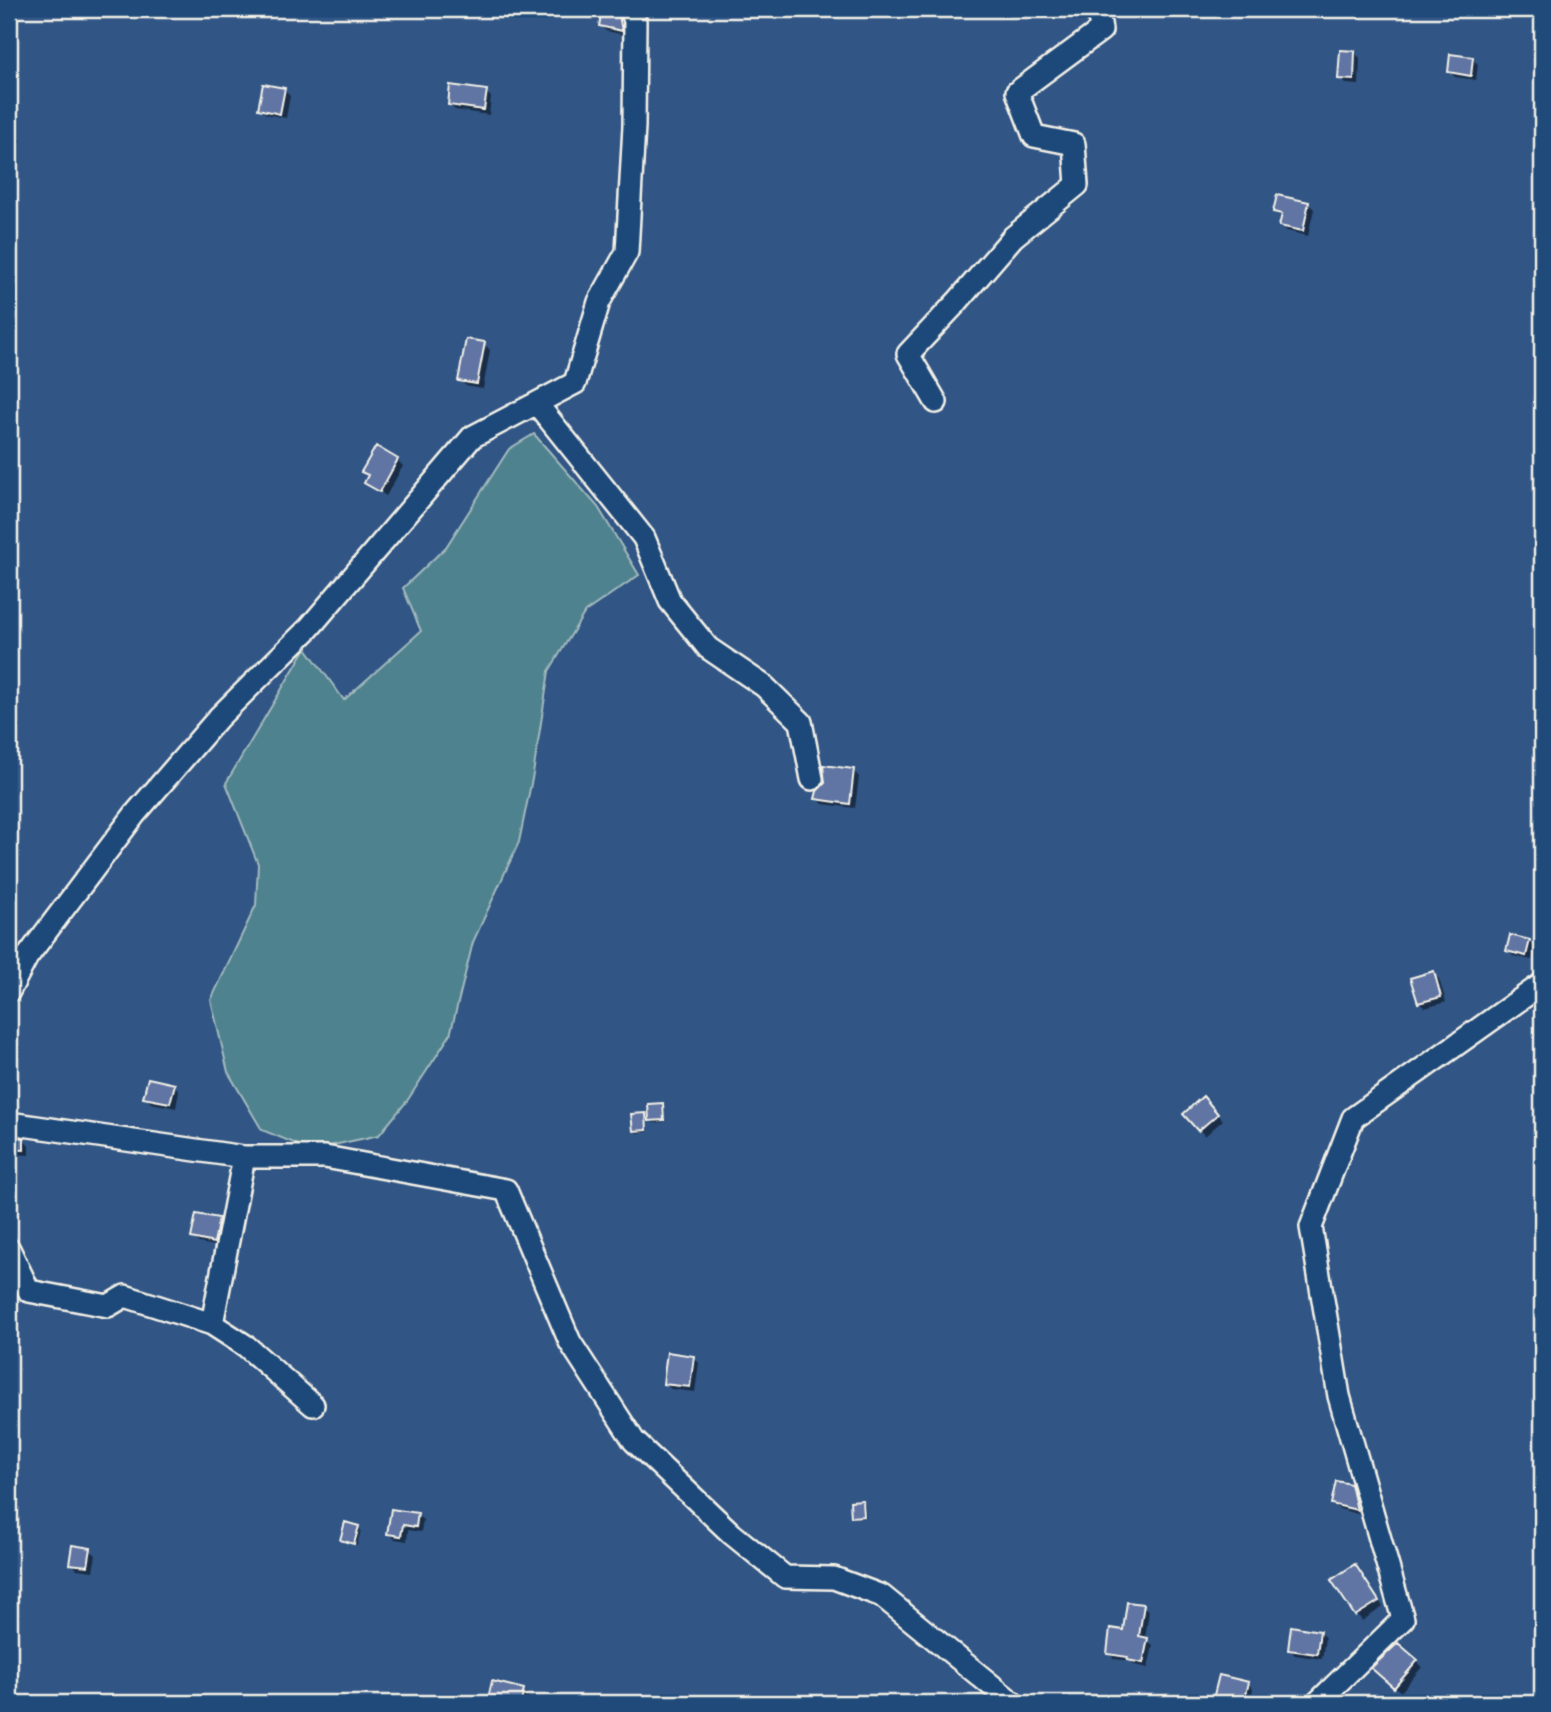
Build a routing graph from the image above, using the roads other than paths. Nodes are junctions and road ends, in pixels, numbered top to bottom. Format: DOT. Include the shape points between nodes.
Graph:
graph roads {
  1 [pos="631,9"];
  2 [pos="1098,9"];
  3 [pos="936,402"];
  4 [pos="537,404"];
  5 [pos="812,779"];
  6 [pos="1542,984"];
  7 [pos="9,991"];
  8 [pos="9,1123"];
  9 [pos="244,1157"];
  10 [pos="9,1249"];
  11 [pos="212,1324"];
  12 [pos="313,1405"];
  13 [pos="1013,1703"];
  14 [pos="1317,1703"];
  1 -- 4 [label="street" via="635,21 634,126 627,252 599,302 575,383"];
  2 -- 3 [label="street" via="1101,30 1017,92 1034,136 1074,144 1077,185 1013,237 908,354"];
  4 -- 5 [label="street" via="644,538 670,601 708,648 764,686 802,722"];
  4 -- 7 [label="street" via="472,437 309,628 219,717 135,814 27,957"];
  6 -- 14 [label="street" via="1353,1118 1311,1227 1339,1396 1403,1619"];
  8 -- 9 [label="street"];
  9 -- 11 [label="street"];
  9 -- 13 [label="street" via="325,1157 506,1190 570,1342 634,1441 732,1534 785,1577 834,1578 882,1596"];
  10 -- 11 [label="street" via="29,1291 108,1306 125,1296"];
  11 -- 12 [label="street" via="246,1346"];
}
